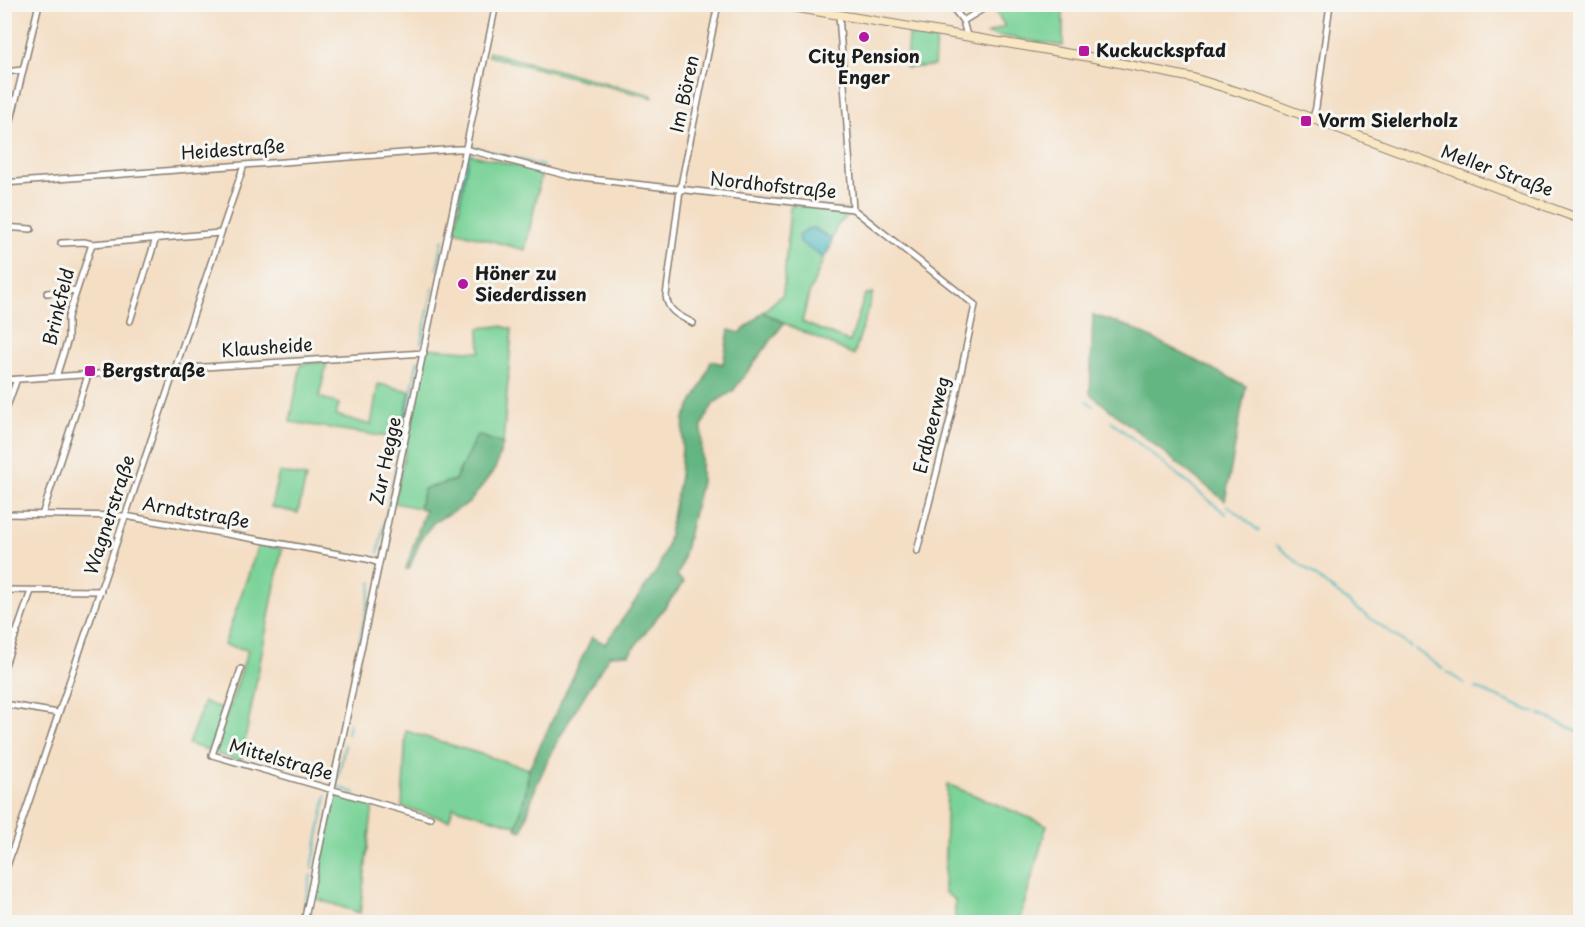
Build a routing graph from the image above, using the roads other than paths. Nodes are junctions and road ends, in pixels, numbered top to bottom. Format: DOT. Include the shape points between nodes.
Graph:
graph roads {
  1 [pos="39,4"];
  2 [pos="496,4"];
  3 [pos="718,4"];
  4 [pos="774,4"];
  5 [pos="950,4"];
  6 [pos="991,4"];
  7 [pos="1330,4"];
  8 [pos="839,15"];
  9 [pos="963,21"];
  10 [pos="966,36"];
  11 [pos="23,70"];
  12 [pos="4,72"];
  13 [pos="1313,118"];
  14 [pos="4,149"];
  15 [pos="465,149"];
  16 [pos="244,165"];
  17 [pos="4,183"];
  18 [pos="680,190"];
  19 [pos="853,209"];
  20 [pos="1581,219"];
  21 [pos="4,227"];
  22 [pos="31,229"];
  23 [pos="220,234"];
  24 [pos="156,238"];
  25 [pos="61,243"];
  26 [pos="92,244"];
  27 [pos="76,290"];
  28 [pos="47,293"];
  29 [pos="975,305"];
  30 [pos="130,321"];
  31 [pos="693,323"];
  32 [pos="424,353"];
  33 [pos="175,369"];
  34 [pos="88,375"];
  35 [pos="56,377"];
  36 [pos="17,379"];
  37 [pos="4,380"];
  38 [pos="4,415"];
  39 [pos="4,514"];
  40 [pos="42,515"];
  41 [pos="125,516"];
  42 [pos="916,551"];
  43 [pos="380,563"];
  44 [pos="4,590"];
  45 [pos="31,591"];
  46 [pos="101,591"];
  47 [pos="4,632"];
  48 [pos="17,634"];
  49 [pos="4,668"];
  50 [pos="241,669"];
  51 [pos="4,704"];
  52 [pos="58,713"];
  53 [pos="332,789"];
  54 [pos="430,818"];
  55 [pos="6,868"];
  56 [pos="4,875"];
  57 [pos="304,922"];
  1 -- 11 [label="street"];
  2 -- 15 [label="street, Zur Hegge"];
  3 -- 18 [label="street, Im Bören"];
  4 -- 8 [label="main road, Meller Straße"];
  5 -- 9 [label="street"];
  6 -- 9 [label="street"];
  7 -- 13 [label="street"];
  8 -- 10 [label="main road, Meller Straße"];
  8 -- 19 [label="street"];
  9 -- 10 [label="street"];
  10 -- 13 [label="main road, Meller Straße" via="1172,73"];
  11 -- 12 [label="street"];
  11 -- 14 [label="street"];
  13 -- 20 [label="main road, Meller Straße"];
  15 -- 16 [label="street, Heidestraße"];
  15 -- 18 [label="street, Nordhofstraße" via="573,177"];
  15 -- 32 [label="street, Zur Hegge"];
  16 -- 17 [label="street, Heidestraße"];
  16 -- 23 [label="street, Wagnerstraße"];
  18 -- 19 [label="street, Nordhofstraße"];
  18 -- 31 [label="street" via="666,296 673,312"];
  19 -- 29 [label="street, Nordhofstraße"];
  21 -- 22 [label="street"];
  23 -- 24 [label="street, Brinkfeld"];
  23 -- 33 [label="street, Wagnerstraße"];
  24 -- 26 [label="street, Brinkfeld"];
  24 -- 30 [label="street"];
  25 -- 26 [label="street, Brinkfeld"];
  26 -- 27 [label="street, Brinkfeld"];
  27 -- 28 [label="street"];
  27 -- 35 [label="street, Brinkfeld" via="68,318 68,339"];
  29 -- 42 [label="street, Erdbeerweg"];
  32 -- 33 [label="street, Klausheide"];
  32 -- 43 [label="street, Zur Hegge"];
  33 -- 34 [label="street, Klausheide"];
  33 -- 41 [label="street, Wagnerstraße"];
  34 -- 35 [label="street, Klausheide"];
  34 -- 40 [label="street"];
  35 -- 36 [label="street, Klausheide"];
  36 -- 37 [label="street, Klausheide"];
  36 -- 38 [label="street"];
  39 -- 40 [label="street, Arndtstraße"];
  40 -- 41 [label="street, Arndtstraße"];
  41 -- 43 [label="street, Arndtstraße"];
  41 -- 46 [label="street, Wagnerstraße"];
  43 -- 53 [label="street, Zur Hegge"];
  44 -- 45 [label="street"];
  45 -- 46 [label="street"];
  45 -- 48 [label="street"];
  46 -- 52 [label="street, Wagnerstraße"];
  47 -- 48 [label="street"];
  48 -- 49 [label="street"];
  50 -- 53 [label="street, Mittelstraße" via="212,756"];
  51 -- 52 [label="street"];
  52 -- 55 [label="street, Wagnerstraße"];
  53 -- 54 [label="street, Mittelstraße"];
  53 -- 57 [label="street, Zur Hegge"];
  55 -- 56 [label="street, Wagnerstraße"];
}
